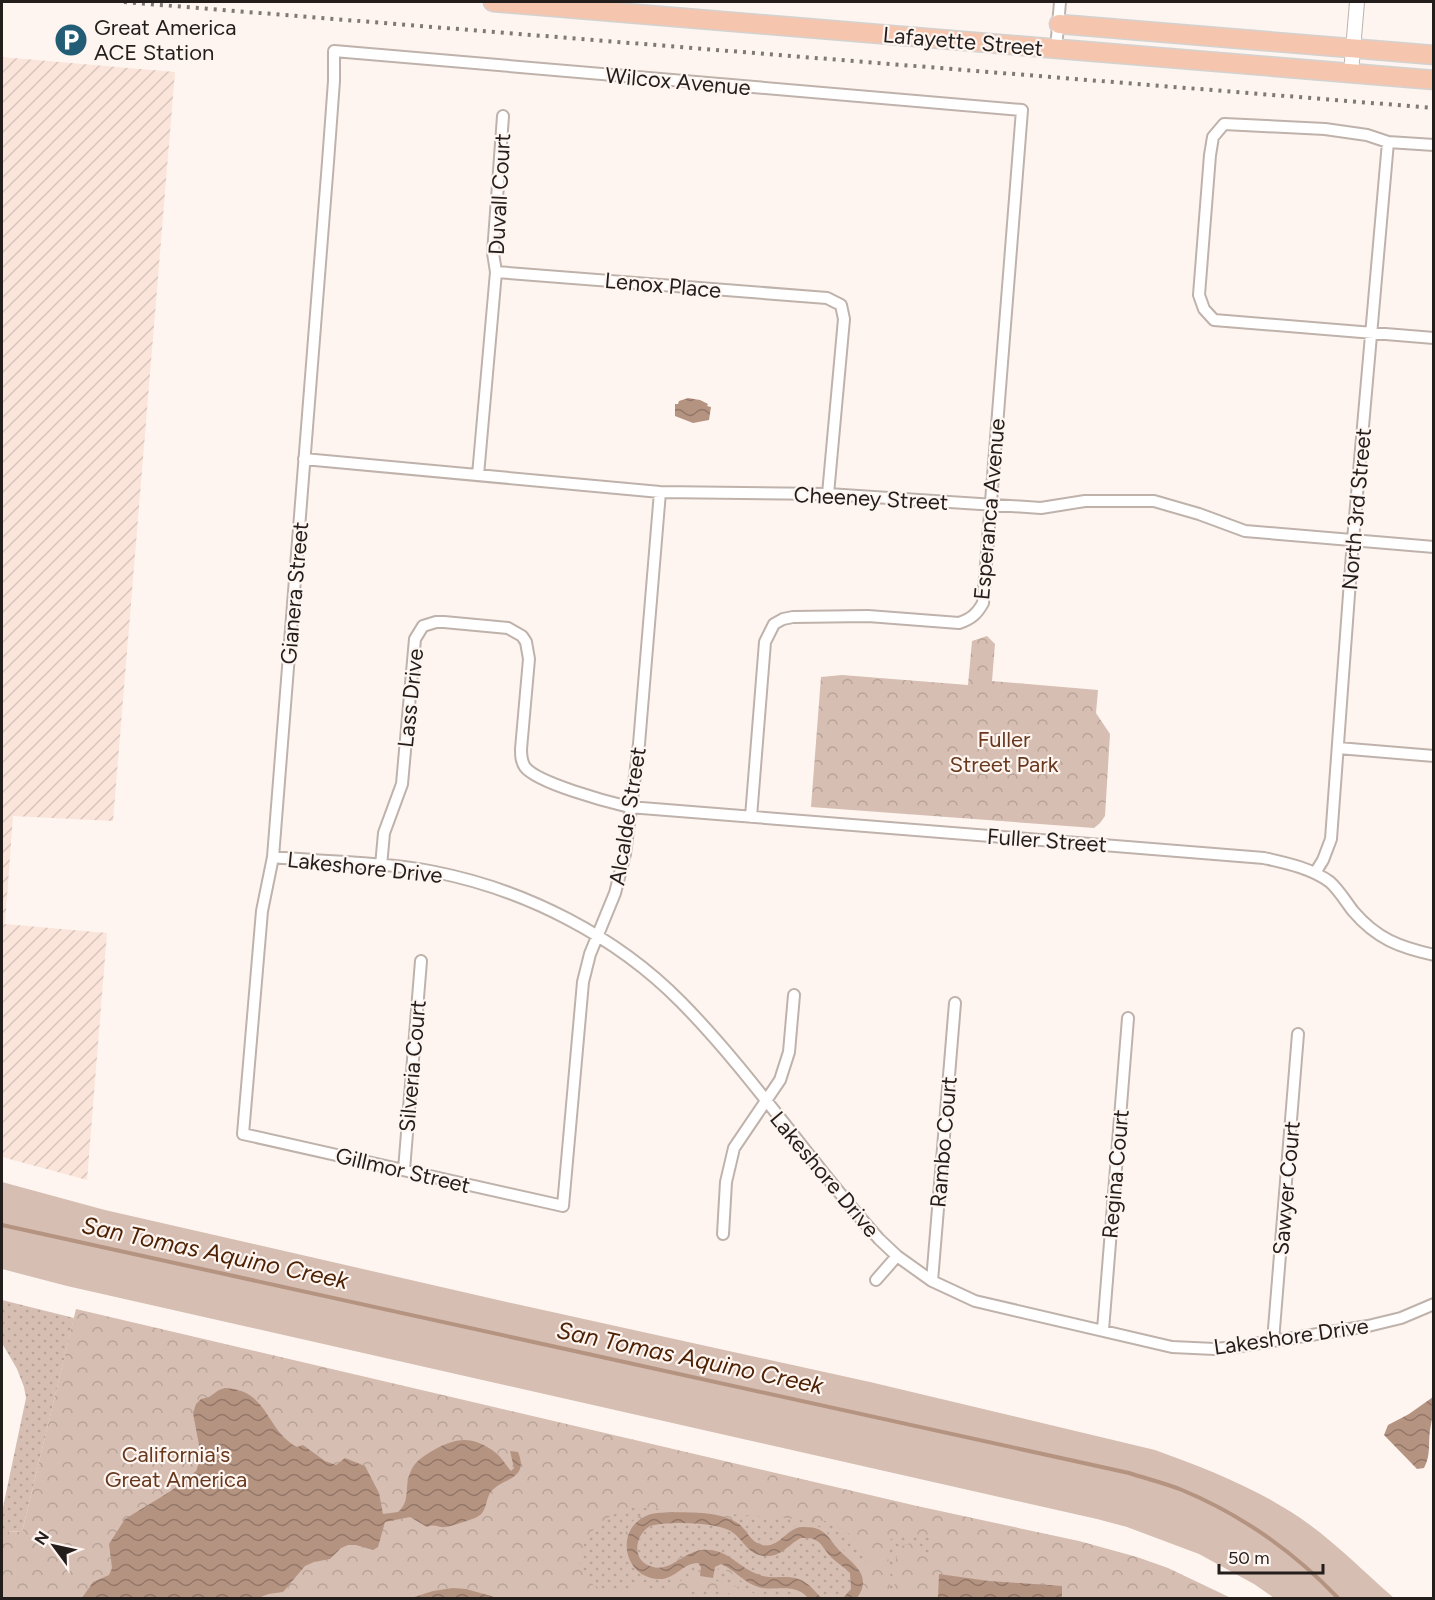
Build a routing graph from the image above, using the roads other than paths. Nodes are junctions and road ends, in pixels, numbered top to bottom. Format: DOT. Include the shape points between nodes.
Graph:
graph roads {
  1 [pos="493,2"];
  2 [pos="1060,2"];
  3 [pos="1357,2"];
  4 [pos="1059,24"];
  5 [pos="1354,48"];
  6 [pos="1056,49"];
  7 [pos="334,51"];
  8 [pos="1434,55"];
  9 [pos="1351,73"];
  10 [pos="1434,80"];
  11 [pos="1023,110"];
  12 [pos="503,116"];
  13 [pos="1388,142"];
  14 [pos="1434,145"];
  15 [pos="496,272"];
  16 [pos="1371,332"];
  17 [pos="1434,338"];
  18 [pos="304,459"];
  19 [pos="478,474"];
  20 [pos="660,492"];
  21 [pos="828,494"];
  22 [pos="990,504"];
  23 [pos="1353,540"];
  24 [pos="1434,547"];
  25 [pos="1338,748"];
  26 [pos="1434,756"];
  27 [pos="629,807"];
  28 [pos="751,817"];
  29 [pos="273,857"];
  30 [pos="381,866"];
  31 [pos="1315,873"];
  32 [pos="597,936"];
  33 [pos="1434,955"];
  34 [pos="421,961"];
  35 [pos="794,995"];
  36 [pos="955,1003"];
  37 [pos="1128,1018"];
  38 [pos="1298,1034"];
  39 [pos="765,1102"];
  40 [pos="243,1134"];
  41 [pos="404,1170"];
  42 [pos="563,1206"];
  43 [pos="723,1234"];
  44 [pos="897,1256"];
  45 [pos="876,1280"];
  46 [pos="932,1281"];
  47 [pos="1434,1304"];
  48 [pos="1103,1330"];
  49 [pos="1273,1341"];
  1 -- 6 [label="main road, Lafayette Street"];
  2 -- 4 [label="street"];
  3 -- 5 [label="street"];
  4 -- 5 [label="main road, Lafayette Street"];
  4 -- 6 [label="street"];
  5 -- 8 [label="main road, Lafayette Street"];
  5 -- 9 [label="street"];
  6 -- 9 [label="main road, Lafayette Street"];
  7 -- 11 [label="street, Wilcox Avenue"];
  7 -- 18 [label="street, Gianera Street"];
  9 -- 10 [label="main road, Lafayette Street"];
  11 -- 22 [label="street, Esperanca Avenue"];
  12 -- 15 [label="street, Duvall Court" via="493,253"];
  13 -- 14 [label="street"];
  13 -- 16 [label="street, North 3rd Street"];
  13 -- 16 [label="street" via="1325,129 1224,124 1213,137 1210,155 1199,295 1214,320"];
  15 -- 19 [label="street"];
  15 -- 21 [label="street, Lenox Place" via="827,298 841,305 844,319"];
  16 -- 17 [label="street"];
  16 -- 23 [label="street, North 3rd Street"];
  18 -- 19 [label="street, Cheeney Street"];
  18 -- 29 [label="street, Gianera Street"];
  19 -- 20 [label="street, Cheeney Street"];
  20 -- 21 [label="street, Cheeney Street"];
  20 -- 27 [label="street, Alcalde Street" via="639,744"];
  21 -- 22 [label="street, Cheeney Street"];
  22 -- 23 [label="street, Cheeney Street" via="1041,507 1085,501 1154,501 1245,531"];
  22 -- 28 [label="street, Esperanca Avenue" via="983,603 970,620 959,623 843,615 793,617 774,624 765,642"];
  23 -- 24 [label="street, Cheeney Street"];
  23 -- 25 [label="street, North 3rd Street"];
  25 -- 26 [label="street"];
  25 -- 31 [label="street, North 3rd Street" via="1331,838"];
  27 -- 28 [label="street, Fuller Street"];
  27 -- 30 [label="street, Lass Drive" via="537,776 525,766 520,749 529,658 522,636 508,628 429,623 415,639 402,784 384,833"];
  27 -- 32 [label="street, Alcalde Street" via="621,874"];
  28 -- 31 [label="street, Fuller Street" via="1264,858"];
  29 -- 30 [label="street, Lakeshore Drive"];
  29 -- 40 [label="street, Gianera Street" via="262,911"];
  30 -- 32 [label="street, Lakeshore Drive" via="434,871 490,886"];
  31 -- 33 [label="street, Fuller Street" via="1330,883 1378,936 1403,948"];
  32 -- 39 [label="street, Lakeshore Drive" via="642,967 680,1001"];
  32 -- 42 [label="street, Alcalde Street" via="583,982"];
  34 -- 41 [label="street, Silveria Court"];
  35 -- 39 [label="street" via="789,1052 780,1080"];
  36 -- 46 [label="street, Rambo Court"];
  37 -- 48 [label="street, Regina Court"];
  38 -- 49 [label="street, Sawyer Court"];
  39 -- 43 [label="street" via="734,1148 726,1182"];
  39 -- 44 [label="street, Lakeshore Drive" via="861,1220"];
  40 -- 41 [label="street, Gillmor Street"];
  41 -- 42 [label="street, Gillmor Street"];
  44 -- 45 [label="street"];
  44 -- 46 [label="street, Lakeshore Drive"];
  46 -- 48 [label="street, Lakeshore Drive" via="995,1307"];
  47 -- 49 [label="street, Lakeshore Drive" via="1368,1326"];
  48 -- 49 [label="street, Lakeshore Drive" via="1172,1347 1235,1347"];
}
